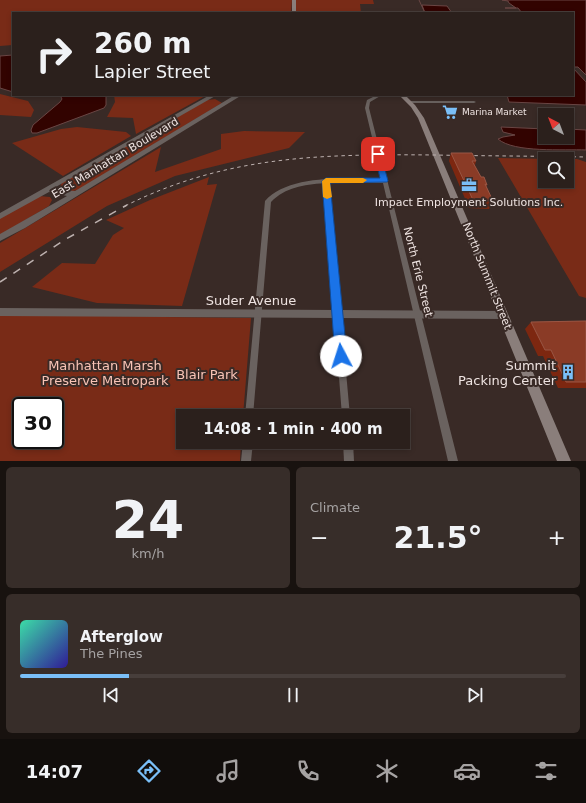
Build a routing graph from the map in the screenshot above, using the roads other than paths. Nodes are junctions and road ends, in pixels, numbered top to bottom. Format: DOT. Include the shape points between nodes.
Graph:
graph roads {
  1 [pos="294,0"];
  2 [pos="294,12"];
  3 [pos="213,96"];
  4 [pos="237,96"];
  5 [pos="378,96"];
  6 [pos="403,96"];
  7 [pos="458,96"];
  8 [pos="228,102"];
  9 [pos="410,102"];
  10 [pos="461,102"];
  11 [pos="474,102"];
  12 [pos="326,181"];
  13 [pos="384,181"];
  14 [pos="50,190"];
  15 [pos="79,192"];
  16 [pos="49,210"];
  17 [pos="0,216"];
  18 [pos="0,238"];
  19 [pos="0,312"];
  20 [pos="257,313"];
  21 [pos="337,314"];
  22 [pos="417,314"];
  23 [pos="503,315"];
  24 [pos="250,409"];
  25 [pos="345,409"];
  26 [pos="247,449"];
  27 [pos="348,449"];
  28 [pos="246,461"];
  29 [pos="349,461"];
  30 [pos="453,461"];
  31 [pos="564,461"];
  1 -- 2 [label="main road"];
  3 -- 8 [label="street"];
  3 -- 14 [label="street, East Manhattan Boulevard"];
  4 -- 8 [label="street, East Manhattan Boulevard"];
  5 -- 13 [label="street, North Erie Street" via="367,104"];
  6 -- 9 [label="main road, North Summit Street"];
  7 -- 10 [label="street"];
  8 -- 15 [label="street, East Manhattan Boulevard"];
  9 -- 10 [label="street"];
  9 -- 23 [label="main road, North Summit Street" via="421,118"];
  10 -- 11 [label="street"];
  12 -- 13 [label="street"];
  12 -- 20 [label="street" via="289,187 271,196 266,206"];
  12 -- 21 [label="street"];
  13 -- 22 [label="street, North Erie Street"];
  14 -- 15 [label="street" via="69,194"];
  14 -- 16 [label="street" via="54,204"];
  14 -- 17 [label="street, East Manhattan Boulevard"];
  15 -- 16 [label="street, East Manhattan Boulevard"];
  16 -- 18 [label="street, East Manhattan Boulevard"];
  19 -- 20 [label="street, Suder Avenue"];
  20 -- 21 [label="street, Suder Avenue"];
  20 -- 24 [label="street"];
  21 -- 22 [label="street, Suder Avenue"];
  21 -- 25 [label="street"];
  22 -- 23 [label="street, Suder Avenue"];
  22 -- 30 [label="street, North Erie Street"];
  23 -- 31 [label="main road, North Summit Street"];
  26 -- 28 [label="street"];
  27 -- 29 [label="street"];
}
